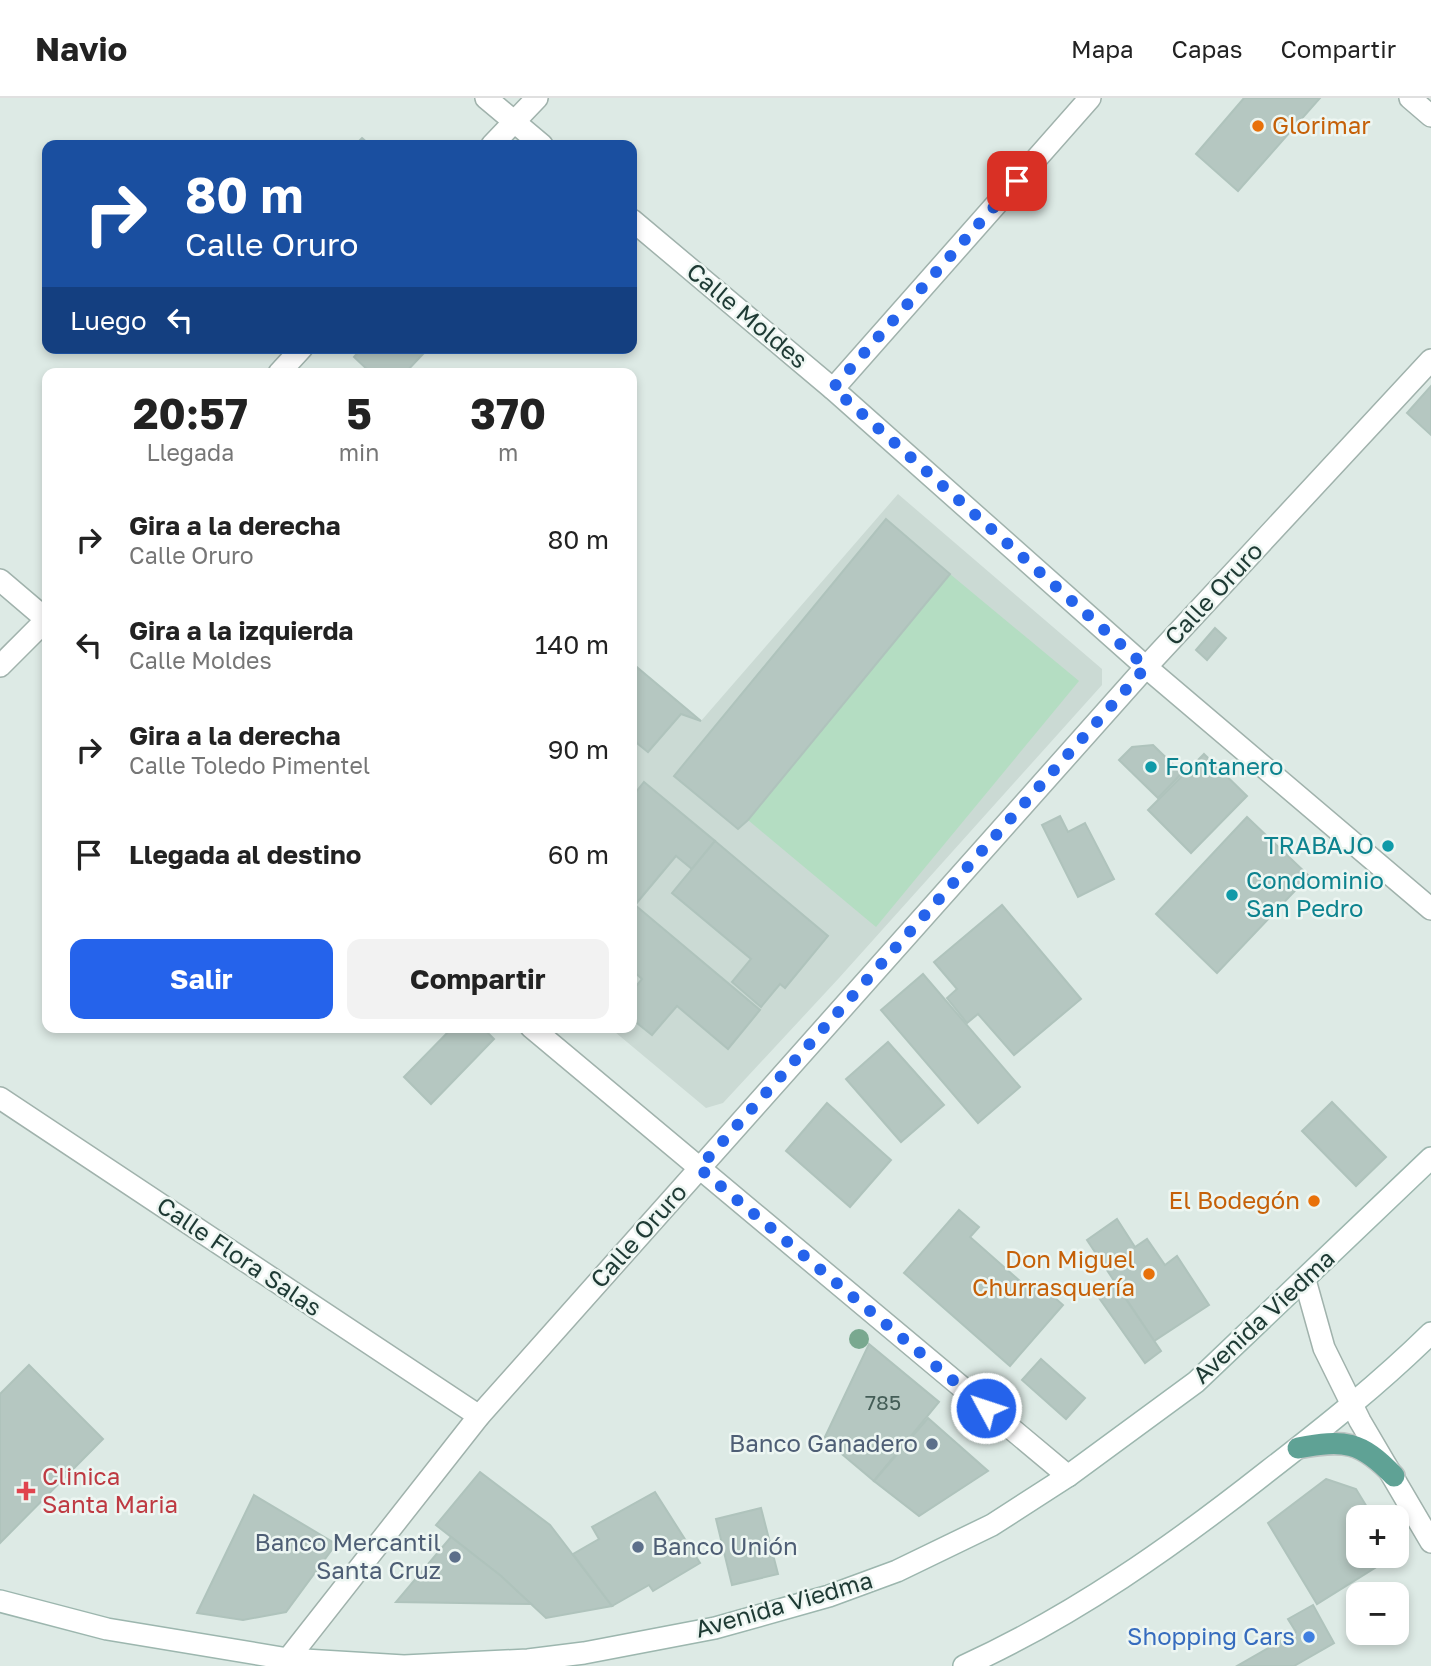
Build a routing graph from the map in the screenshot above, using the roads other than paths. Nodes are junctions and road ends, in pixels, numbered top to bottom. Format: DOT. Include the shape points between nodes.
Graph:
graph roads {
  1 [pos="486,98"];
  2 [pos="537,98"];
  3 [pos="1090,98"];
  4 [pos="1410,98"];
  5 [pos="1431,117"];
  6 [pos="514,122"];
  7 [pos="497,140"];
  8 [pos="536,140"];
  9 [pos="637,224"];
  10 [pos="296,354"];
  11 [pos="1431,360"];
  12 [pos="284,368"];
  13 [pos="833,388"];
  14 [pos="0,580"];
  15 [pos="42,615"];
  16 [pos="42,624"];
  17 [pos="0,666"];
  18 [pos="1146,667"];
  19 [pos="1431,909"];
  20 [pos="538,1033"];
  21 [pos="0,1098"];
  22 [pos="1431,1158"];
  23 [pos="699,1168"];
  24 [pos="1305,1280"];
  25 [pos="1431,1333"];
  26 [pos="1353,1405"];
  27 [pos="479,1416"];
  28 [pos="1298,1448"];
  29 [pos="1068,1476"];
  30 [pos="1394,1476"];
  31 [pos="1431,1542"];
  32 [pos="0,1601"];
  33 [pos="997,1658"];
  34 [pos="288,1659"];
  35 [pos="964,1666"];
  1 -- 6 [label="street"];
  2 -- 6 [label="street"];
  3 -- 13 [label="street"];
  4 -- 5 [label="street"];
  6 -- 7 [label="street"];
  6 -- 8 [label="street"];
  9 -- 13 [label="street, Calle Moldes"];
  10 -- 12 [label="street"];
  11 -- 18 [label="street, Calle Oruro"];
  13 -- 18 [label="street, Calle Moldes"];
  14 -- 15 [label="street"];
  16 -- 17 [label="street"];
  18 -- 19 [label="street, Calle Moldes"];
  18 -- 23 [label="street, Calle Oruro"];
  20 -- 23 [label="street"];
  21 -- 27 [label="street, Calle Flora Salas"];
  22 -- 24 [label="street, Avenida Viedma"];
  23 -- 27 [label="street, Calle Oruro"];
  23 -- 29 [label="street"];
  24 -- 26 [label="street" via="1324,1348"];
  24 -- 29 [label="street, Avenida Viedma" via="1196,1382"];
  25 -- 26 [label="street"];
  26 -- 28 [label="street"];
  26 -- 30 [label="street"];
  27 -- 34 [label="street, Calle Oruro"];
  28 -- 30 [label="main road" via="1352,1445 1376,1457"];
  28 -- 33 [label="street" via="1135,1571"];
  29 -- 34 [label="street, Avenida Viedma" via="992,1525 897,1571 829,1596 715,1628 528,1660 404,1666"];
  30 -- 31 [label="street"];
  32 -- 34 [label="street, Avenida Viedma" via="107,1629"];
  33 -- 35 [label="street"];
}
